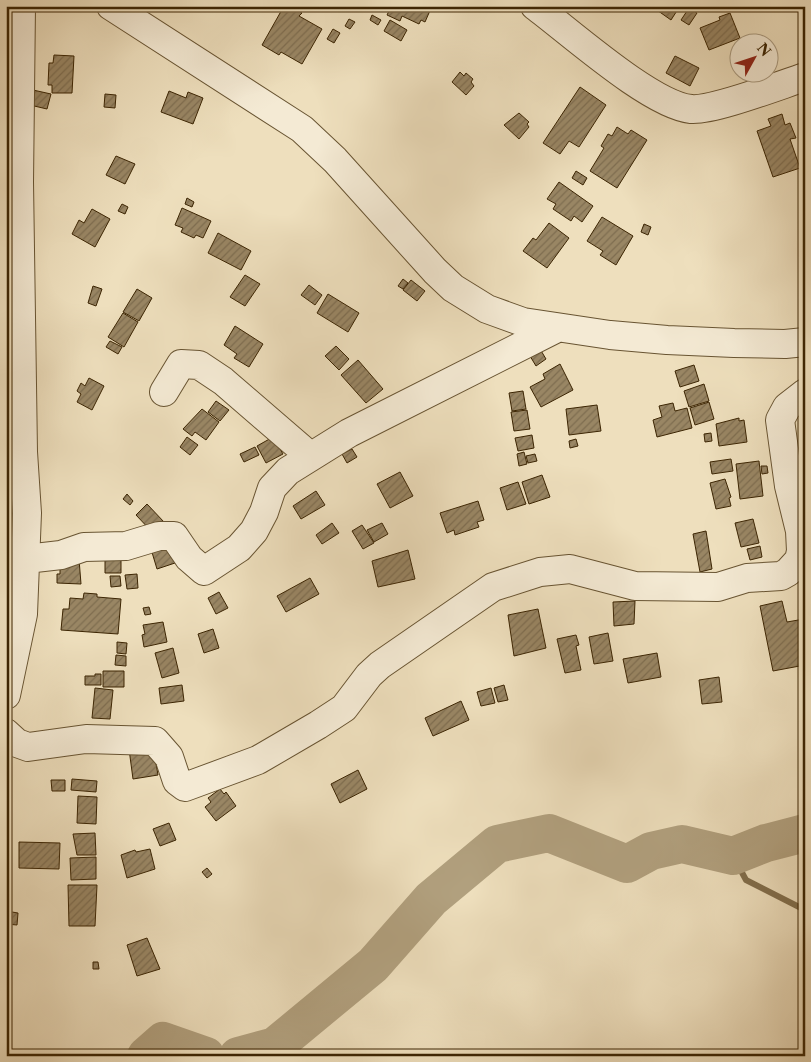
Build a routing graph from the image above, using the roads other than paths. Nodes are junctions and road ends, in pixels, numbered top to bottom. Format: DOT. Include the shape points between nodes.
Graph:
graph roads {
  1 [pos="20,6"];
  2 [pos="111,6"];
  3 [pos="535,6"];
  4 [pos="805,77"];
  5 [pos="557,328"];
  6 [pos="805,342"];
  7 [pos="164,392"];
  8 [pos="805,393"];
  9 [pos="15,443"];
  10 [pos="310,456"];
  11 [pos="26,559"];
  12 [pos="15,596"];
  13 [pos="6,695"];
  14 [pos="6,733"];
  1 -- 9 [label="street"];
  2 -- 5 [label="street" via="302,129 335,160 453,288 488,309 523,322"];
  3 -- 4 [label="street" via="648,92 692,109"];
  5 -- 6 [label="street" via="667,340 742,344"];
  5 -- 10 [label="street"];
  7 -- 10 [label="street" via="180,364 199,365 223,381"];
  8 -- 14 [label="street" via="787,406 780,420 801,551 794,566 781,576 748,578 718,587 635,586 570,569 540,572 493,587 380,665 344,708 258,760 185,788 177,781 169,757 155,741 86,739 28,747 17,743"];
  9 -- 11 [label="street" via="27,513"];
  10 -- 11 [label="street" via="288,471 272,488 254,531 239,548 204,571 174,536 159,536 126,546 84,547 61,555"];
  11 -- 12 [label="street"];
  12 -- 13 [label="street"];
}
